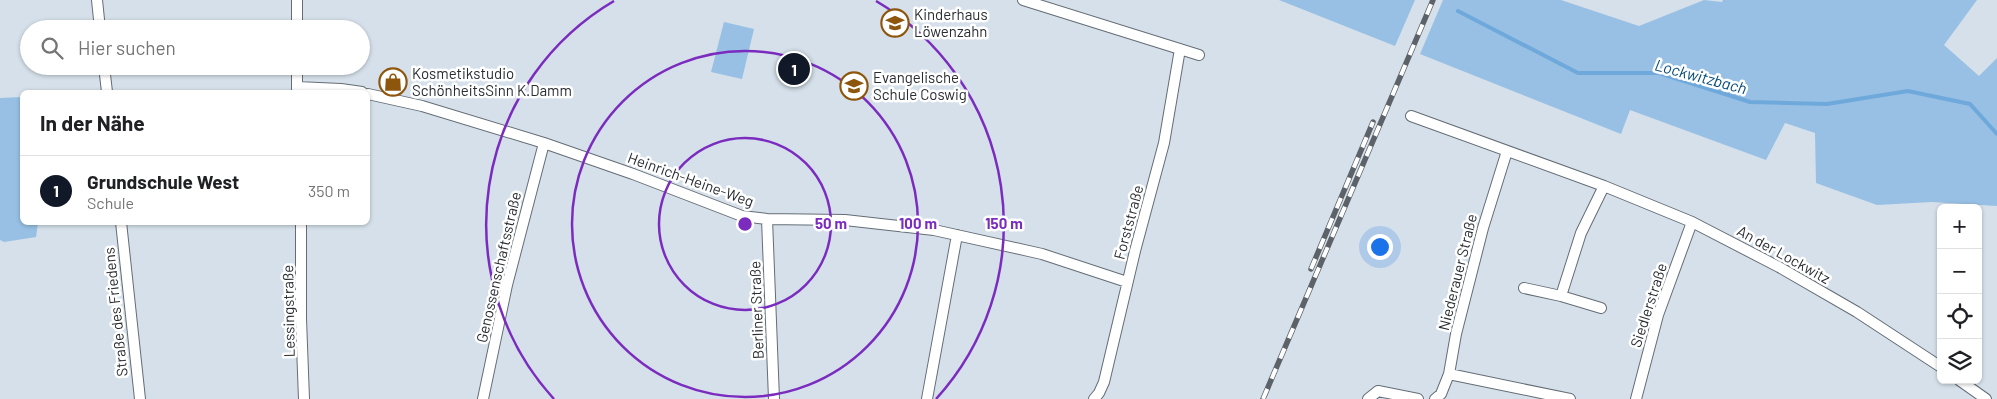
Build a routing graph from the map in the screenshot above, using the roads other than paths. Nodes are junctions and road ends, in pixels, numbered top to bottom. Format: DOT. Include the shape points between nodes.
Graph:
graph roads {
  1 [pos="97,0"];
  2 [pos="297,0"];
  3 [pos="1023,0"];
  4 [pos="99,20"];
  5 [pos="297,20"];
  6 [pos="1180,49"];
  7 [pos="1199,55"];
  8 [pos="105,75"];
  9 [pos="297,75"];
  10 [pos="107,90"];
  11 [pos="297,90"];
  12 [pos="348,90"];
  13 [pos="370,94"];
  14 [pos="1411,116"];
  15 [pos="544,143"];
  16 [pos="1506,151"];
  17 [pos="1604,186"];
  18 [pos="767,219"];
  19 [pos="1692,222"];
  20 [pos="121,225"];
  21 [pos="301,225"];
  22 [pos="957,235"];
  23 [pos="1127,282"];
  24 [pos="1524,288"];
  25 [pos="1562,296"];
  26 [pos="1601,308"];
  27 [pos="1937,364"];
  28 [pos="1449,374"];
  29 [pos="1965,384"];
  30 [pos="140,399"];
  31 [pos="304,399"];
  32 [pos="483,399"];
  33 [pos="774,399"];
  34 [pos="927,399"];
  35 [pos="1094,399"];
  36 [pos="1368,399"];
  37 [pos="1418,399"];
  38 [pos="1435,399"];
  39 [pos="1570,399"];
  40 [pos="1636,399"];
  41 [pos="1986,399"];
  1 -- 4 [label="street"];
  2 -- 5 [label="street"];
  3 -- 6 [label="street"];
  6 -- 7 [label="street"];
  6 -- 23 [label="street, Forststraße" via="1164,143"];
  8 -- 10 [label="street"];
  9 -- 11 [label="street"];
  11 -- 12 [label="street"];
  13 -- 15 [label="street, Heinrich-Heine-Weg"];
  14 -- 16 [label="street, An der Lockwitz"];
  15 -- 18 [label="street, Heinrich-Heine-Weg" via="742,216"];
  15 -- 32 [label="street, Genossenschaftsstraße" via="507,285"];
  16 -- 17 [label="street, An der Lockwitz"];
  16 -- 28 [label="street, Niederauer Straße" via="1483,228"];
  17 -- 19 [label="street, An der Lockwitz"];
  17 -- 25 [label="street" via="1581,233"];
  18 -- 22 [label="street, Heinrich-Heine-Weg" via="845,220"];
  18 -- 33 [label="street, Berliner Straße"];
  19 -- 27 [label="street, An der Lockwitz" via="1857,312"];
  19 -- 40 [label="street, Siedlerstraße" via="1658,315"];
  20 -- 30 [label="street, Straße des Friedens"];
  21 -- 31 [label="street, Lessingstraße"];
  22 -- 23 [label="street, Heinrich-Heine-Weg" via="1042,254"];
  22 -- 34 [label="street"];
  23 -- 35 [label="street, Forststraße" via="1104,382"];
  24 -- 25 [label="street"];
  25 -- 26 [label="street"];
  28 -- 38 [label="street, Niederauer Straße" via="1441,394"];
  28 -- 39 [label="street"];
  29 -- 41 [label="street"];
  36 -- 37 [label="street" via="1378,392"];
}
